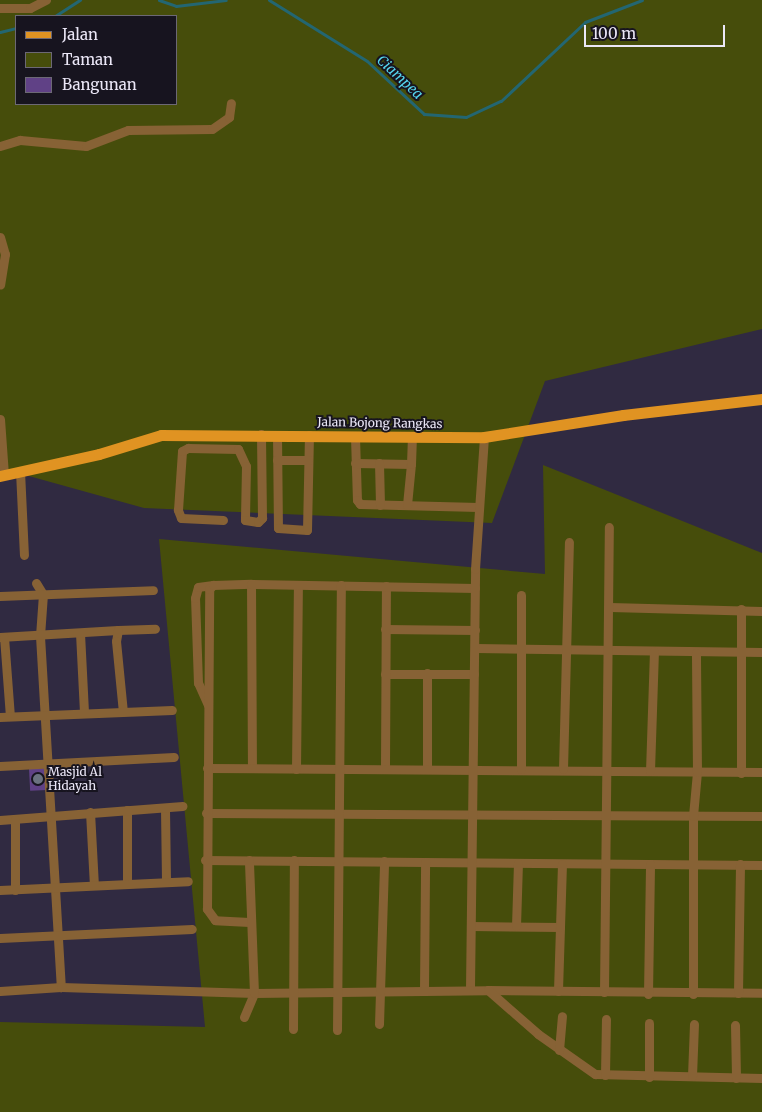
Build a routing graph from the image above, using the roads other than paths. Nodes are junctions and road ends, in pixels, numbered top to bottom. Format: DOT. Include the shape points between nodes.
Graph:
graph roads {
  1 [pos="46,0"];
  2 [pos="0,8"];
  3 [pos="231,103"];
  4 [pos="0,146"];
  5 [pos="0,236"];
  6 [pos="0,285"];
  7 [pos="762,399"];
  8 [pos="0,420"];
  9 [pos="261,434"];
  10 [pos="277,435"];
  11 [pos="309,435"];
  12 [pos="355,437"];
  13 [pos="484,437"];
  14 [pos="412,439"];
  15 [pos="277,460"];
  16 [pos="308,460"];
  17 [pos="355,463"];
  18 [pos="379,463"];
  19 [pos="411,464"];
  20 [pos="20,471"];
  21 [pos="2,475"];
  22 [pos="380,505"];
  23 [pos="408,505"];
  24 [pos="478,507"];
  25 [pos="223,520"];
  26 [pos="609,527"];
  27 [pos="569,542"];
  28 [pos="24,555"];
  29 [pos="36,583"];
  30 [pos="252,584"];
  31 [pos="213,585"];
  32 [pos="298,585"];
  33 [pos="341,585"];
  34 [pos="386,586"];
  35 [pos="476,588"];
  36 [pos="153,590"];
  37 [pos="42,594"];
  38 [pos="521,595"];
  39 [pos="0,596"];
  40 [pos="610,607"];
  41 [pos="740,609"];
  42 [pos="762,611"];
  43 [pos="155,629"];
  44 [pos="385,629"];
  45 [pos="118,630"];
  46 [pos="475,630"];
  47 [pos="80,633"];
  48 [pos="40,636"];
  49 [pos="2,637"];
  50 [pos="476,648"];
  51 [pos="565,649"];
  52 [pos="520,650"];
  53 [pos="609,650"];
  54 [pos="654,651"];
  55 [pos="739,651"];
  56 [pos="762,652"];
  57 [pos="696,653"];
  58 [pos="427,673"];
  59 [pos="384,674"];
  60 [pos="474,674"];
  61 [pos="208,706"];
  62 [pos="172,710"];
  63 [pos="123,712"];
  64 [pos="84,713"];
  65 [pos="45,715"];
  66 [pos="10,716"];
  67 [pos="0,717"];
  68 [pos="174,757"];
  69 [pos="49,764"];
  70 [pos="0,766"];
  71 [pos="252,767"];
  72 [pos="208,768"];
  73 [pos="340,768"];
  74 [pos="385,768"];
  75 [pos="473,768"];
  76 [pos="521,768"];
  77 [pos="296,769"];
  78 [pos="427,769"];
  79 [pos="563,769"];
  80 [pos="607,771"];
  81 [pos="650,771"];
  82 [pos="698,772"];
  83 [pos="762,772"];
  84 [pos="741,773"];
  85 [pos="182,806"];
  86 [pos="165,809"];
  87 [pos="127,810"];
  88 [pos="90,812"];
  89 [pos="206,813"];
  90 [pos="339,815"];
  91 [pos="52,816"];
  92 [pos="472,816"];
  93 [pos="607,816"];
  94 [pos="693,816"];
  95 [pos="762,816"];
  96 [pos="0,820"];
  97 [pos="15,820"];
  98 [pos="205,860"];
  99 [pos="249,860"];
  100 [pos="294,860"];
  101 [pos="384,861"];
  102 [pos="471,861"];
  103 [pos="337,862"];
  104 [pos="425,862"];
  105 [pos="518,863"];
  106 [pos="694,863"];
  107 [pos="562,864"];
  108 [pos="606,864"];
  109 [pos="650,864"];
  110 [pos="740,864"];
  111 [pos="762,865"];
  112 [pos="188,881"];
  113 [pos="166,882"];
  114 [pos="127,883"];
  115 [pos="94,886"];
  116 [pos="55,888"];
  117 [pos="0,890"];
  118 [pos="15,890"];
  119 [pos="249,922"];
  120 [pos="471,926"];
  121 [pos="516,926"];
  122 [pos="560,927"];
  123 [pos="192,929"];
  124 [pos="58,935"];
  125 [pos="0,938"];
  126 [pos="61,987"];
  127 [pos="470,988"];
  128 [pos="293,990"];
  129 [pos="337,990"];
  130 [pos="382,990"];
  131 [pos="424,990"];
  132 [pos="488,990"];
  133 [pos="558,991"];
  134 [pos="0,992"];
  135 [pos="254,992"];
  136 [pos="604,992"];
  137 [pos="762,993"];
  138 [pos="648,994"];
  139 [pos="693,994"];
  140 [pos="738,994"];
  141 [pos="562,1016"];
  142 [pos="244,1017"];
  143 [pos="606,1019"];
  144 [pos="650,1023"];
  145 [pos="379,1024"];
  146 [pos="694,1024"];
  147 [pos="735,1026"];
  148 [pos="293,1028"];
  149 [pos="337,1030"];
  150 [pos="559,1050"];
  151 [pos="606,1075"];
  152 [pos="692,1076"];
  153 [pos="649,1077"];
  154 [pos="736,1078"];
  155 [pos="762,1078"];
  1 -- 2 [label="street" via="30,8"];
  3 -- 4 [label="street" via="229,117 212,129 128,130 86,146 20,140"];
  5 -- 6 [label="street" via="5,263"];
  7 -- 13 [label="main road, Jalan Bojong Rangkas" via="623,415"];
  8 -- 21 [label="street"];
  9 -- 10 [label="main road, Jalan Bojong Rangkas"];
  9 -- 20 [label="main road, Jalan Bojong Rangkas" via="161,435 99,454"];
  9 -- 25 [label="street" via="262,518 258,522 245,520 246,466 238,449 188,448 182,451 178,510 181,518"];
  10 -- 11 [label="main road, Jalan Bojong Rangkas"];
  10 -- 15 [label="street"];
  11 -- 12 [label="main road, Jalan Bojong Rangkas"];
  11 -- 16 [label="street"];
  12 -- 14 [label="main road, Jalan Bojong Rangkas"];
  12 -- 17 [label="street"];
  13 -- 14 [label="main road, Jalan Bojong Rangkas"];
  13 -- 24 [label="street"];
  14 -- 19 [label="street"];
  15 -- 16 [label="street"];
  15 -- 16 [label="street" via="278,528 308,530"];
  17 -- 18 [label="street"];
  17 -- 22 [label="street" via="357,500 360,504"];
  18 -- 19 [label="street"];
  18 -- 22 [label="street"];
  19 -- 23 [label="street"];
  20 -- 21 [label="main road, Jalan Bojong Rangkas"];
  20 -- 28 [label="street"];
  22 -- 23 [label="street"];
  23 -- 24 [label="street"];
  24 -- 35 [label="street"];
  26 -- 40 [label="street"];
  27 -- 51 [label="street"];
  29 -- 37 [label="street"];
  30 -- 31 [label="street"];
  30 -- 32 [label="street"];
  30 -- 71 [label="street"];
  31 -- 61 [label="street" via="208,594"];
  31 -- 61 [label="street" via="198,587 195,598 198,683"];
  32 -- 33 [label="street"];
  32 -- 77 [label="street"];
  33 -- 34 [label="street"];
  33 -- 73 [label="street"];
  34 -- 35 [label="street"];
  34 -- 44 [label="street"];
  35 -- 46 [label="street"];
  36 -- 37 [label="street"];
  37 -- 39 [label="street"];
  37 -- 48 [label="street"];
  38 -- 52 [label="street"];
  40 -- 41 [label="street"];
  40 -- 53 [label="street"];
  41 -- 42 [label="street"];
  41 -- 55 [label="street"];
  43 -- 45 [label="street"];
  44 -- 46 [label="street"];
  44 -- 59 [label="street"];
  45 -- 47 [label="street"];
  45 -- 63 [label="street" via="116,642"];
  46 -- 50 [label="street"];
  47 -- 48 [label="street"];
  47 -- 64 [label="street"];
  48 -- 49 [label="street"];
  48 -- 65 [label="street"];
  49 -- 66 [label="street"];
  50 -- 52 [label="street"];
  50 -- 60 [label="street"];
  51 -- 52 [label="street"];
  51 -- 53 [label="street"];
  51 -- 79 [label="street"];
  52 -- 76 [label="street"];
  53 -- 54 [label="street"];
  53 -- 80 [label="street"];
  54 -- 57 [label="street"];
  54 -- 81 [label="street"];
  55 -- 56 [label="street"];
  55 -- 57 [label="street"];
  55 -- 84 [label="street"];
  57 -- 82 [label="street"];
  58 -- 59 [label="street"];
  58 -- 60 [label="street"];
  58 -- 78 [label="street"];
  59 -- 74 [label="street"];
  60 -- 75 [label="street"];
  61 -- 72 [label="street"];
  62 -- 63 [label="street"];
  63 -- 64 [label="street"];
  64 -- 65 [label="street"];
  65 -- 66 [label="street"];
  65 -- 69 [label="street"];
  66 -- 67 [label="street"];
  68 -- 69 [label="street"];
  69 -- 70 [label="street"];
  69 -- 91 [label="street"];
  71 -- 72 [label="street"];
  71 -- 77 [label="street"];
  72 -- 89 [label="street"];
  73 -- 74 [label="street"];
  73 -- 77 [label="street"];
  73 -- 90 [label="street"];
  74 -- 78 [label="street"];
  75 -- 76 [label="street"];
  75 -- 78 [label="street"];
  75 -- 92 [label="street"];
  76 -- 79 [label="street"];
  79 -- 80 [label="street"];
  80 -- 81 [label="street"];
  80 -- 93 [label="street"];
  81 -- 82 [label="street"];
  82 -- 84 [label="street"];
  82 -- 94 [label="street"];
  83 -- 84 [label="street"];
  85 -- 86 [label="street"];
  86 -- 87 [label="street"];
  86 -- 113 [label="street"];
  87 -- 88 [label="street"];
  87 -- 114 [label="street"];
  88 -- 91 [label="street"];
  88 -- 115 [label="street"];
  89 -- 90 [label="street"];
  89 -- 98 [label="street"];
  90 -- 92 [label="street"];
  90 -- 103 [label="street"];
  91 -- 97 [label="street"];
  91 -- 116 [label="street"];
  92 -- 93 [label="street"];
  92 -- 102 [label="street"];
  93 -- 94 [label="street"];
  93 -- 108 [label="street"];
  94 -- 95 [label="street"];
  94 -- 106 [label="street"];
  96 -- 97 [label="street"];
  97 -- 118 [label="street"];
  98 -- 99 [label="street"];
  98 -- 119 [label="street" via="210,915 222,921"];
  99 -- 100 [label="street"];
  99 -- 119 [label="street"];
  100 -- 103 [label="street"];
  100 -- 128 [label="street"];
  101 -- 103 [label="street"];
  101 -- 104 [label="street"];
  101 -- 130 [label="street"];
  102 -- 104 [label="street"];
  102 -- 105 [label="street"];
  102 -- 120 [label="street"];
  103 -- 129 [label="street"];
  104 -- 131 [label="street"];
  105 -- 107 [label="street"];
  105 -- 121 [label="street"];
  106 -- 109 [label="street"];
  106 -- 110 [label="street"];
  106 -- 139 [label="street"];
  107 -- 108 [label="street"];
  107 -- 122 [label="street"];
  108 -- 109 [label="street"];
  108 -- 136 [label="street"];
  109 -- 138 [label="street"];
  110 -- 111 [label="street"];
  110 -- 140 [label="street"];
  112 -- 113 [label="street"];
  113 -- 114 [label="street"];
  114 -- 115 [label="street"];
  115 -- 116 [label="street"];
  116 -- 118 [label="street"];
  116 -- 124 [label="street"];
  117 -- 118 [label="street"];
  119 -- 135 [label="street"];
  120 -- 121 [label="street"];
  120 -- 127 [label="street"];
  121 -- 122 [label="street"];
  122 -- 133 [label="street"];
  123 -- 124 [label="street"];
  124 -- 125 [label="street"];
  124 -- 126 [label="street"];
  126 -- 134 [label="street"];
  126 -- 135 [label="street"];
  127 -- 131 [label="street"];
  127 -- 132 [label="street"];
  128 -- 129 [label="street"];
  128 -- 135 [label="street"];
  128 -- 148 [label="street"];
  129 -- 130 [label="street"];
  129 -- 149 [label="street"];
  130 -- 131 [label="street"];
  130 -- 145 [label="street"];
  132 -- 133 [label="street"];
  132 -- 150 [label="street"];
  133 -- 136 [label="street"];
  135 -- 142 [label="street"];
  136 -- 138 [label="street"];
  137 -- 140 [label="street"];
  138 -- 139 [label="street"];
  139 -- 140 [label="street"];
  141 -- 150 [label="street"];
  143 -- 151 [label="street"];
  144 -- 153 [label="street"];
  146 -- 152 [label="street"];
  147 -- 154 [label="street"];
  150 -- 151 [label="street" via="590,1072"];
  151 -- 153 [label="street"];
  152 -- 153 [label="street"];
  152 -- 154 [label="street"];
  154 -- 155 [label="street"];
}
